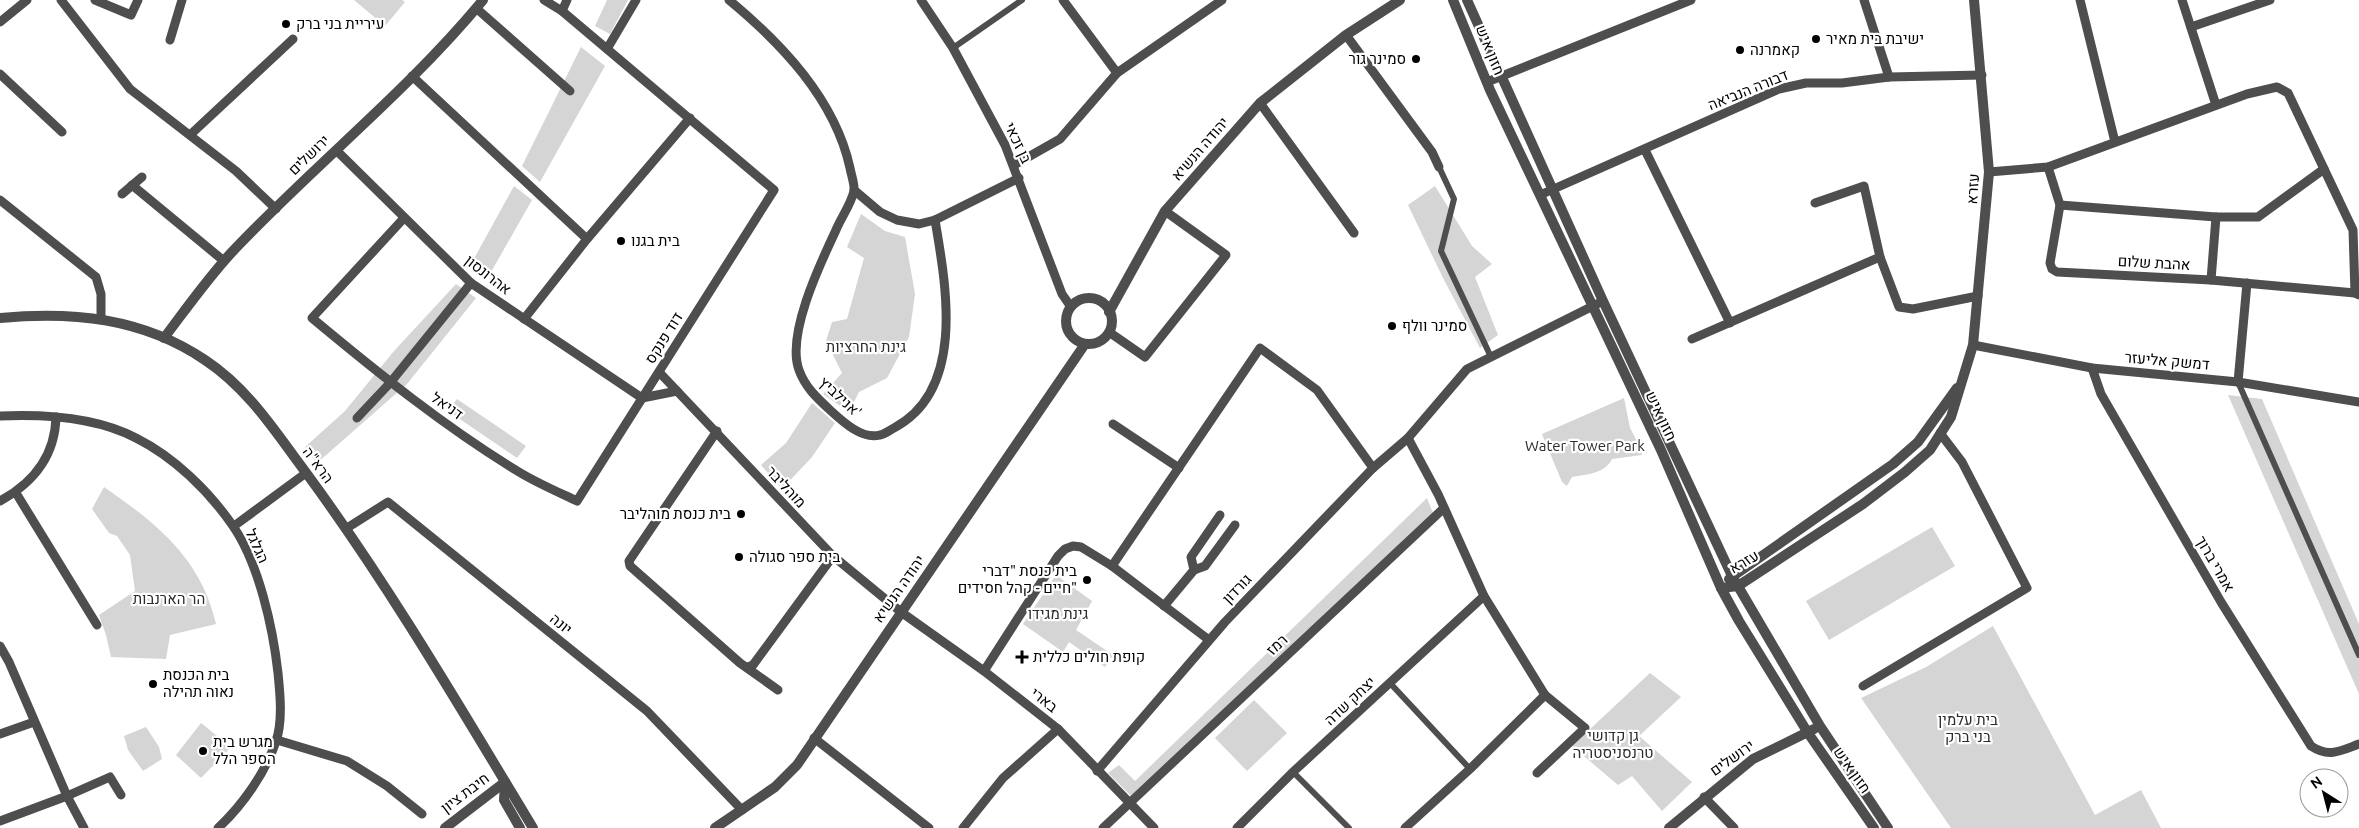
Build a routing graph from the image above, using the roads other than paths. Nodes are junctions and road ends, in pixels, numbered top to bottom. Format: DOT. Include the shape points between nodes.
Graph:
graph roads {
  1 [pos="27,0"];
  2 [pos="61,0"];
  3 [pos="95,0"];
  4 [pos="138,0"];
  5 [pos="182,0"];
  6 [pos="544,0"];
  7 [pos="567,0"];
  8 [pos="636,0"];
  9 [pos="729,0"];
  10 [pos="921,0"];
  11 [pos="1022,0"];
  12 [pos="1064,0"];
  13 [pos="1222,0"];
  14 [pos="1400,0"];
  15 [pos="1453,0"];
  16 [pos="1467,0"];
  17 [pos="1691,0"];
  18 [pos="1864,0"];
  19 [pos="1974,0"];
  20 [pos="2080,0"];
  21 [pos="2182,0"];
  22 [pos="2270,0"];
  23 [pos="479,4"];
  24 [pos="562,11"];
  25 [pos="0,22"];
  26 [pos="2191,27"];
  27 [pos="1346,35"];
  28 [pos="293,39"];
  29 [pos="170,40"];
  30 [pos="952,48"];
  31 [pos="607,49"];
  32 [pos="0,74"];
  33 [pos="1117,74"];
  34 [pos="1982,75"];
  35 [pos="412,76"];
  36 [pos="1501,76"];
  37 [pos="1890,77"];
  38 [pos="1487,82"];
  39 [pos="570,91"];
  40 [pos="1260,103"];
  41 [pos="2216,105"];
  42 [pos="690,118"];
  43 [pos="62,132"];
  44 [pos="190,135"];
  45 [pos="2115,142"];
  46 [pos="336,150"];
  47 [pos="1645,150"];
  48 [pos="1014,166"];
  49 [pos="1439,167"];
  50 [pos="2048,167"];
  51 [pos="2324,169"];
  52 [pos="1990,172"];
  53 [pos="142,176"];
  54 [pos="1019,178"];
  55 [pos="132,185"];
  56 [pos="1554,189"];
  57 [pos="854,190"];
  58 [pos="122,194"];
  59 [pos="1540,195"];
  60 [pos="0,200"];
  61 [pos="1814,203"];
  62 [pos="2060,206"];
  63 [pos="276,209"];
  64 [pos="1165,211"];
  65 [pos="2216,217"];
  66 [pos="404,218"];
  67 [pos="935,220"];
  68 [pos="1354,233"];
  69 [pos="587,239"];
  70 [pos="1880,257"];
  71 [pos="224,261"];
  72 [pos="2211,280"];
  73 [pos="2247,283"];
  74 [pos="471,284"];
  75 [pos="2357,294"];
  76 [pos="1978,296"];
  77 [pos="1603,301"];
  78 [pos="1592,306"];
  79 [pos="1071,307"];
  80 [pos="1109,312"];
  81 [pos="0,318"];
  82 [pos="101,318"];
  83 [pos="524,319"];
  84 [pos="1730,323"];
  85 [pos="1109,332"];
  86 [pos="164,338"];
  87 [pos="1692,338"];
  88 [pos="1085,344"];
  89 [pos="1973,345"];
  90 [pos="1492,357"];
  91 [pos="2092,368"];
  92 [pos="659,372"];
  93 [pos="1964,379"];
  94 [pos="2238,382"];
  95 [pos="390,383"];
  96 [pos="677,391"];
  97 [pos="642,398"];
  98 [pos="2359,402"];
  99 [pos="0,416"];
  100 [pos="56,417"];
  101 [pos="357,418"];
  102 [pos="1113,424"];
  103 [pos="717,431"];
  104 [pos="1940,433"];
  105 [pos="1408,438"];
  106 [pos="1179,468"];
  107 [pos="1373,468"];
  108 [pos="306,473"];
  109 [pos="16,493"];
  110 [pos="577,501"];
  111 [pos="0,502"];
  112 [pos="1444,508"];
  113 [pos="1220,515"];
  114 [pos="1235,525"];
  115 [pos="234,526"];
  116 [pos="347,528"];
  117 [pos="833,556"];
  118 [pos="1112,566"];
  119 [pos="1194,570"];
  120 [pos="1732,576"];
  121 [pos="1738,586"];
  122 [pos="1721,588"];
  123 [pos="1484,596"];
  124 [pos="1164,606"];
  125 [pos="901,612"];
  126 [pos="97,625"];
  127 [pos="1209,640"];
  128 [pos="0,646"];
  129 [pos="2359,655"];
  130 [pos="5,663"];
  131 [pos="748,667"];
  132 [pos="984,671"];
  133 [pos="1390,683"];
  134 [pos="1863,686"];
  135 [pos="778,690"];
  136 [pos="1545,695"];
  137 [pos="34,722"];
  138 [pos="1820,726"];
  139 [pos="1058,730"];
  140 [pos="1808,732"];
  141 [pos="0,734"];
  142 [pos="814,738"];
  143 [pos="277,740"];
  144 [pos="2359,744"];
  145 [pos="1470,769"];
  146 [pos="1097,770"];
  147 [pos="1293,772"];
  148 [pos="1537,773"];
  149 [pos="505,782"];
  150 [pos="121,795"];
  151 [pos="67,796"];
  152 [pos="1704,797"];
  153 [pos="481,800"];
  154 [pos="504,800"];
  155 [pos="1129,803"];
  156 [pos="742,810"];
  157 [pos="422,814"];
  158 [pos="0,821"];
  159 [pos="84,828"];
  160 [pos="218,828"];
  161 [pos="444,828"];
  162 [pos="520,828"];
  163 [pos="533,828"];
  164 [pos="715,828"];
  165 [pos="929,828"];
  166 [pos="963,828"];
  167 [pos="1102,828"];
  168 [pos="1154,828"];
  169 [pos="1236,828"];
  170 [pos="1349,828"];
  171 [pos="1405,828"];
  172 [pos="1669,828"];
  173 [pos="1734,828"];
  174 [pos="1874,828"];
  175 [pos="1888,828"];
  1 -- 25 [label="street"];
  2 -- 44 [label="street" via="130,88"];
  3 -- 4 [label="street" via="131,15"];
  5 -- 29 [label="street"];
  6 -- 24 [label="street"];
  7 -- 24 [label="street"];
  8 -- 31 [label="street"];
  9 -- 57 [label="street" via="794,62 812,88 841,140"];
  10 -- 30 [label="street, בן זכאי"];
  11 -- 30 [label="street"];
  12 -- 33 [label="street"];
  13 -- 33 [label="street"];
  14 -- 27 [label="street, יהודה הנשיא"];
  15 -- 38 [label="street, חזון איש"];
  16 -- 36 [label="street, חזון איש"];
  17 -- 36 [label="street"];
  18 -- 37 [label="street"];
  19 -- 34 [label="street, עזרא"];
  20 -- 45 [label="street"];
  21 -- 26 [label="street"];
  22 -- 26 [label="street"];
  23 -- 35 [label="street, ירושלים"];
  23 -- 39 [label="street"];
  24 -- 31 [label="street"];
  26 -- 41 [label="street"];
  27 -- 40 [label="street, יהודה הנשיא"];
  27 -- 49 [label="street" via="1432,152"];
  28 -- 44 [label="street"];
  30 -- 48 [label="street, בן זכאי"];
  31 -- 42 [label="street"];
  32 -- 43 [label="street"];
  33 -- 48 [label="street" via="1060,139"];
  34 -- 37 [label="street, דבורה הנביאה"];
  34 -- 52 [label="street, עזרא"];
  35 -- 46 [label="street, ירושלים"];
  35 -- 69 [label="street"];
  36 -- 38 [label="street"];
  36 -- 56 [label="street, חזון איש"];
  37 -- 47 [label="street, דבורה הנביאה" via="1842,83 1806,83 1779,89"];
  38 -- 59 [label="street, חזון איש"];
  40 -- 64 [label="street, יהודה הנשיא"];
  40 -- 68 [label="street"];
  41 -- 45 [label="street"];
  41 -- 51 [label="street" via="2277,87 2288,93"];
  42 -- 69 [label="street"];
  42 -- 92 [label="street, דוד פנקס" via="774,190"];
  44 -- 63 [label="street" via="236,171"];
  45 -- 50 [label="street"];
  46 -- 63 [label="street, ירושלים"];
  46 -- 66 [label="street, אהרונסון"];
  47 -- 56 [label="street, דבורה הנביאה"];
  47 -- 84 [label="street"];
  48 -- 54 [label="street, בן זכאי"];
  49 -- 90 [label="street" via="1454,199 1441,251"];
  50 -- 52 [label="street"];
  50 -- 62 [label="street, אהבת שלום"];
  51 -- 65 [label="street" via="2258,217"];
  51 -- 75 [label="street" via="2353,230"];
  52 -- 76 [label="street, עזרא"];
  53 -- 55 [label="street"];
  54 -- 67 [label="street"];
  54 -- 79 [label="street, בן זכאי" via="1062,294"];
  55 -- 58 [label="street"];
  55 -- 71 [label="street"];
  56 -- 59 [label="street, דבורה הנביאה"];
  56 -- 77 [label="street, חזון איש"];
  57 -- 67 [label="street" via="880,212 897,220 919,224"];
  57 -- 67 [label="street, אנילביץ'" via="800,321 794,352 809,390 857,431 880,436 900,425 927,398 939,367 947,326 946,280"];
  59 -- 78 [label="street, חזון איש"];
  60 -- 82 [label="street" via="96,277 101,294"];
  61 -- 70 [label="street" via="1864,186"];
  62 -- 65 [label="street"];
  62 -- 72 [label="street, אהבת שלום" via="2050,263 2057,272"];
  63 -- 71 [label="street, ירושלים"];
  64 -- 80 [label="street, יהודה הנשיא"];
  64 -- 85 [label="street" via="1226,255 1145,357"];
  65 -- 72 [label="street"];
  66 -- 74 [label="street, אהרונסון"];
  66 -- 95 [label="street, דניאל" via="312,318"];
  69 -- 83 [label="street"];
  70 -- 76 [label="street" via="1899,307 1913,309"];
  70 -- 84 [label="street"];
  71 -- 86 [label="street, ירושלים"];
  72 -- 73 [label="street, אהבת שלום"];
  73 -- 75 [label="street, אהבת שלום"];
  73 -- 94 [label="street"];
  74 -- 83 [label="street, אהרונסון"];
  74 -- 95 [label="street"];
  76 -- 89 [label="street, עזרא"];
  77 -- 78 [label="street, גורדון"];
  77 -- 120 [label="street, חזון איש"];
  78 -- 90 [label="street, גורדון"];
  78 -- 122 [label="street, חזון איש" via="1661,450"];
  79 -- 80 [label="street" via="1084,299 1092,299 1105,305"];
  79 -- 88 [label="street" via="1067,329 1071,336"];
  80 -- 85 [label="street"];
  81 -- 82 [label="street, הרא\"ה"];
  82 -- 86 [label="street, הרא\"ה"];
  83 -- 97 [label="street, אהרונסון"];
  84 -- 87 [label="street"];
  85 -- 88 [label="street" via="1099,342"];
  86 -- 108 [label="street, הרא\"ה" via="204,359 240,387"];
  88 -- 125 [label="street, יהודה הנשיא"];
  89 -- 91 [label="street, דמשק אליעזר"];
  89 -- 93 [label="street, עזרא"];
  90 -- 105 [label="street, גורדון" via="1467,369"];
  91 -- 94 [label="street, דמשק אליעזר"];
  91 -- 144 [label="street, אמרי ברוך" via="2101,394 2221,602 2311,746 2321,752 2335,753"];
  92 -- 96 [label="street, מוהליבר"];
  92 -- 97 [label="street, דוד פנקס"];
  93 -- 104 [label="street, עזרא" via="1951,417"];
  93 -- 120 [label="street, עזרא" via="1918,442 1893,464"];
  94 -- 98 [label="street, דמשק אליעזר"];
  94 -- 129 [label="street"];
  95 -- 101 [label="street"];
  95 -- 110 [label="street, דניאל" via="520,473"];
  96 -- 97 [label="street"];
  96 -- 103 [label="street, מוהליבר"];
  97 -- 110 [label="street, דוד פנקס"];
  99 -- 100 [label="street, הגלגל" via="34,414"];
  100 -- 109 [label="street" via="56,433 48,456 35,475"];
  100 -- 115 [label="street, הגלגל" via="115,428 159,451 180,467"];
  102 -- 106 [label="street"];
  103 -- 117 [label="street, מוהליבר"];
  103 -- 131 [label="street" via="630,561 630,566"];
  104 -- 121 [label="street, עזרא" via="1930,450 1863,504"];
  104 -- 134 [label="street" via="1962,462 2027,588"];
  105 -- 107 [label="street, גורדון"];
  105 -- 112 [label="street"];
  106 -- 107 [label="street" via="1260,348 1317,390"];
  106 -- 118 [label="street"];
  107 -- 127 [label="street, גורדון"];
  108 -- 115 [label="street"];
  108 -- 116 [label="street, הרא\"ה"];
  109 -- 111 [label="street"];
  109 -- 126 [label="street"];
  112 -- 123 [label="street"];
  112 -- 155 [label="street, רמז"];
  113 -- 119 [label="street" via="1190,557"];
  114 -- 119 [label="street" via="1205,566"];
  115 -- 143 [label="street, הגלגל" via="265,604 275,648 280,690"];
  116 -- 149 [label="street, הרא\"ה"];
  116 -- 156 [label="street, יונה" via="388,502 647,710"];
  117 -- 125 [label="street, מוהליבר"];
  117 -- 131 [label="street" via="754,665"];
  118 -- 124 [label="street"];
  118 -- 132 [label="street" via="1081,547 1064,549"];
  119 -- 124 [label="street"];
  120 -- 121 [label="street, חזון איש"];
  120 -- 122 [label="street, עזרא"];
  121 -- 122 [label="street, עזרא"];
  121 -- 138 [label="street, חזון איש"];
  122 -- 140 [label="street, חזון איש"];
  123 -- 133 [label="street, יצחק שדה"];
  123 -- 136 [label="street"];
  124 -- 127 [label="street"];
  125 -- 132 [label="street, בארי"];
  125 -- 142 [label="street, יהודה הנשיא"];
  127 -- 146 [label="street, גורדון"];
  128 -- 130 [label="street"];
  130 -- 137 [label="street"];
  131 -- 135 [label="street"];
  132 -- 139 [label="street, בארי"];
  133 -- 145 [label="street"];
  133 -- 147 [label="street, יצחק שדה"];
  136 -- 145 [label="street"];
  136 -- 148 [label="street" via="1585,728"];
  137 -- 141 [label="street"];
  137 -- 151 [label="street"];
  138 -- 140 [label="street, ירושלים"];
  138 -- 175 [label="street, חזון איש"];
  139 -- 146 [label="street, בארי"];
  139 -- 166 [label="street" via="1002,778"];
  140 -- 152 [label="street, ירושלים" via="1753,759"];
  140 -- 174 [label="street, חזון איש"];
  142 -- 156 [label="street, יהודה הנשיא" via="786,777"];
  142 -- 165 [label="street"];
  143 -- 157 [label="street" via="347,761 387,786"];
  143 -- 160 [label="street, הגלגל" via="245,799"];
  145 -- 171 [label="street"];
  146 -- 155 [label="street, בארי"];
  147 -- 169 [label="street, יצחק שדה"];
  147 -- 170 [label="street"];
  149 -- 153 [label="street, חיבת ציון"];
  149 -- 154 [label="street"];
  149 -- 163 [label="street, הרא\"ה"];
  150 -- 151 [label="street" via="110,777"];
  151 -- 158 [label="street"];
  151 -- 159 [label="street"];
  152 -- 172 [label="street, ירושלים"];
  152 -- 173 [label="street"];
  153 -- 154 [label="street"];
  153 -- 161 [label="street, חיבת ציון"];
  154 -- 162 [label="street"];
  155 -- 167 [label="street, רמז"];
  155 -- 168 [label="street, בארי"];
  156 -- 164 [label="street, יהודה הנשיא"];
}
